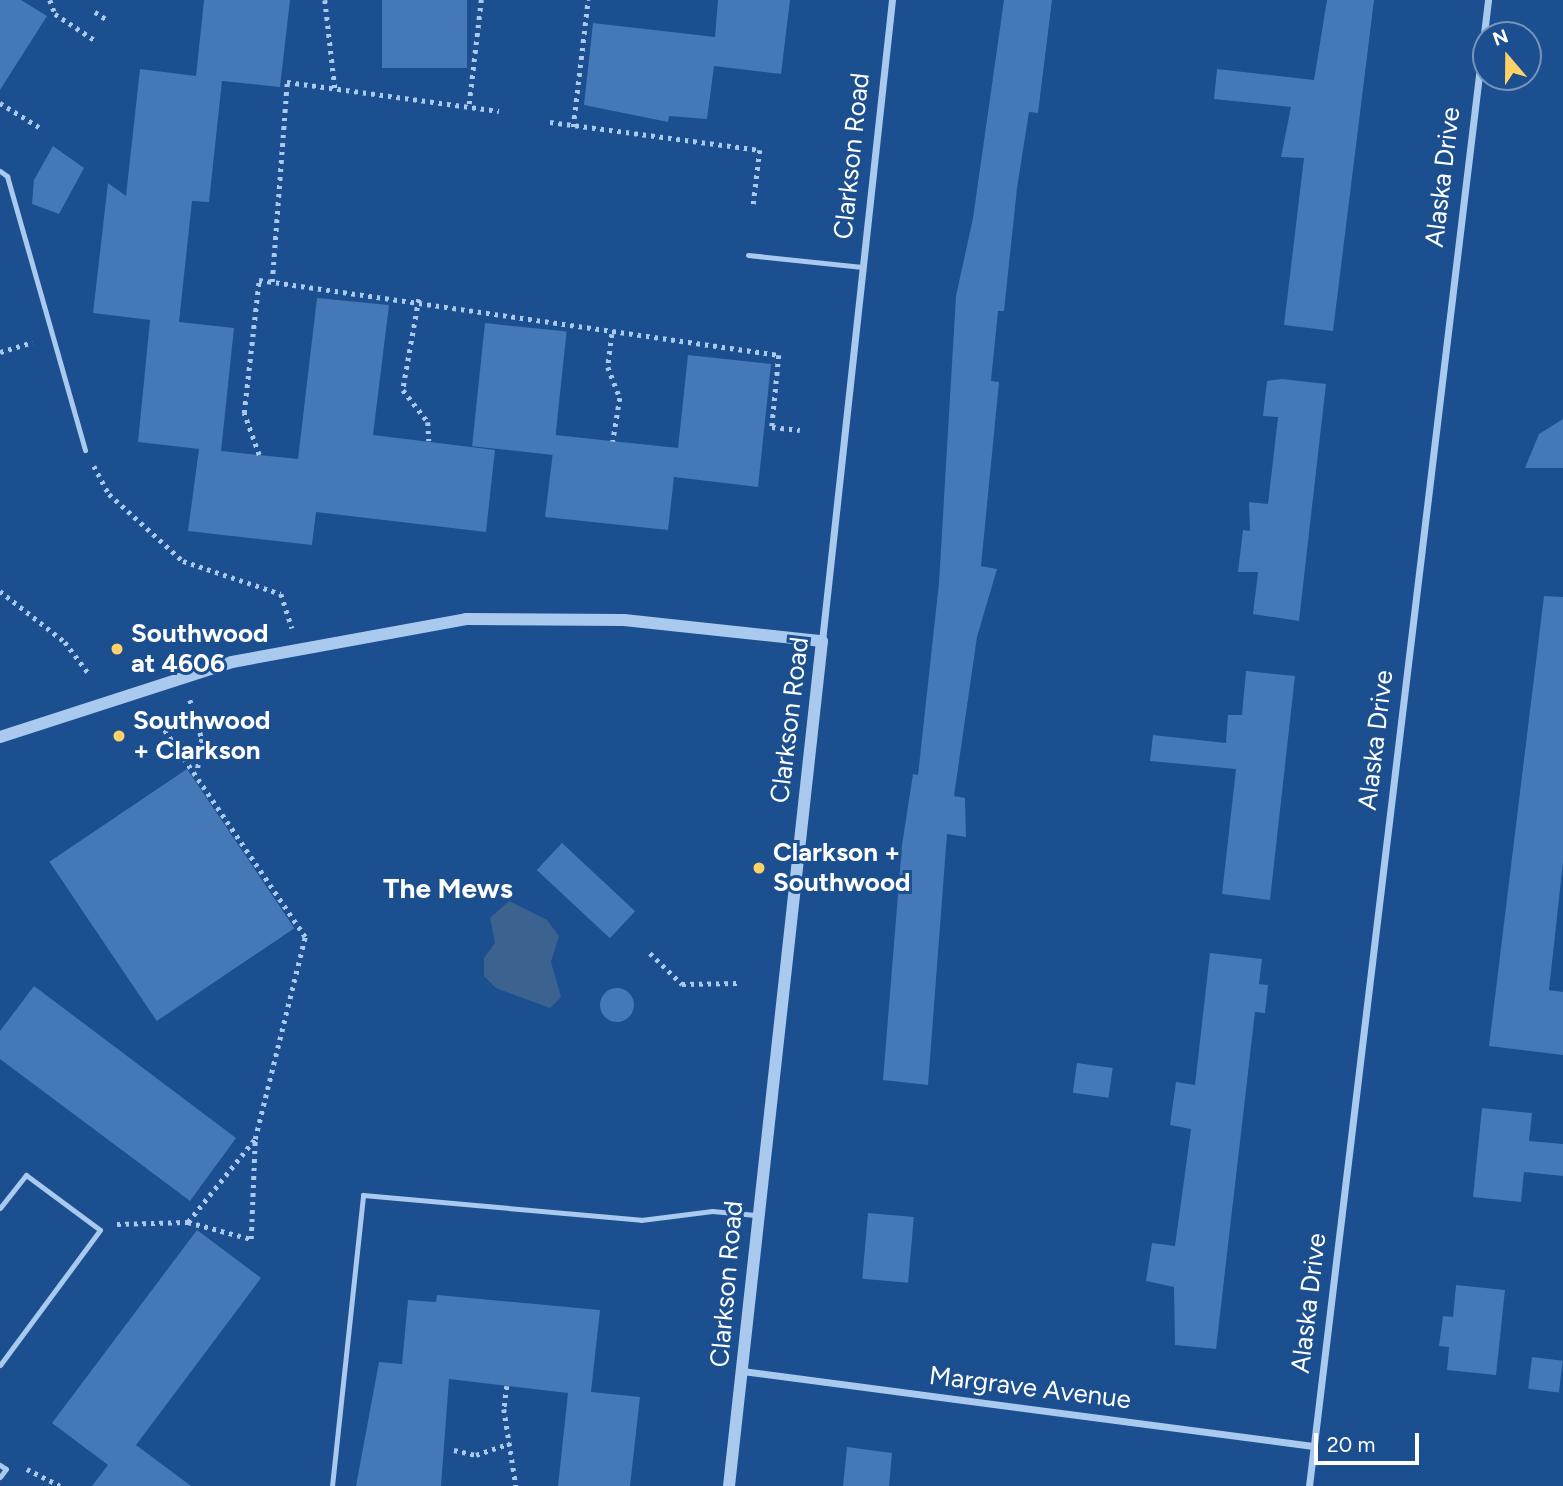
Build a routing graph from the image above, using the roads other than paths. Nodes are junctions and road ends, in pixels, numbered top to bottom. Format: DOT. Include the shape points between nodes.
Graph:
graph roads {
  1 [pos="891,0"];
  2 [pos="1488,0"];
  3 [pos="0,171"];
  4 [pos="748,255"];
  5 [pos="862,267"];
  6 [pos="85,450"];
  7 [pos="822,641"];
  8 [pos="0,737"];
  9 [pos="0,1209"];
  10 [pos="756,1215"];
  11 [pos="0,1364"];
  12 [pos="742,1371"];
  13 [pos="1313,1446"];
  14 [pos="0,1465"];
  15 [pos="0,1477"];
  16 [pos="332,1486"];
  17 [pos="729,1486"];
  18 [pos="1309,1486"];
  1 -- 5 [label="street, Clarkson Road"];
  2 -- 13 [label="street, Alaska Drive"];
  3 -- 6 [label="lane" via="11,189"];
  4 -- 5 [label="lane"];
  5 -- 7 [label="street, Clarkson Road"];
  7 -- 8 [label="street" via="624,620 466,619 232,662"];
  7 -- 10 [label="street, Clarkson Road"];
  9 -- 11 [label="lane" via="26,1175 100,1230"];
  10 -- 12 [label="street, Clarkson Road"];
  10 -- 16 [label="lane" via="712,1211 641,1220 363,1195"];
  12 -- 13 [label="street, Margrave Avenue"];
  12 -- 17 [label="street, Clarkson Road"];
  13 -- 18 [label="street, Alaska Drive"];
  14 -- 15 [label="lane" via="6,1469"];
}
